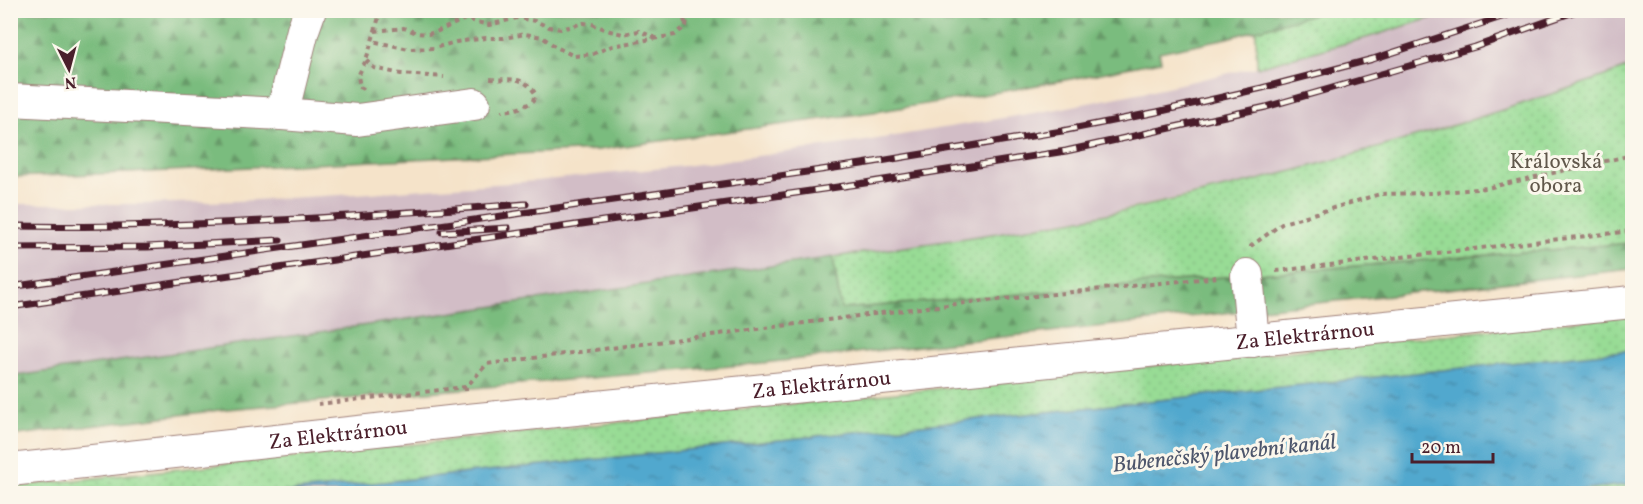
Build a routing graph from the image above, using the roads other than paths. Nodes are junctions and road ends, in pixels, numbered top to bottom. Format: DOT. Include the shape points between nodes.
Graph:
graph roads {
  1 [pos="310,10"];
  2 [pos="10,100"];
  3 [pos="474,104"];
  4 [pos="282,114"];
  5 [pos="1247,274"];
  6 [pos="1632,302"];
  7 [pos="1253,341"];
  8 [pos="10,470"];
  1 -- 4 [label="street"];
  2 -- 4 [label="street"];
  3 -- 4 [label="street" via="357,120"];
  5 -- 7 [label="street"];
  6 -- 7 [label="street, Za Elektrárnou"];
  7 -- 8 [label="street, Za Elektrárnou"];
}
